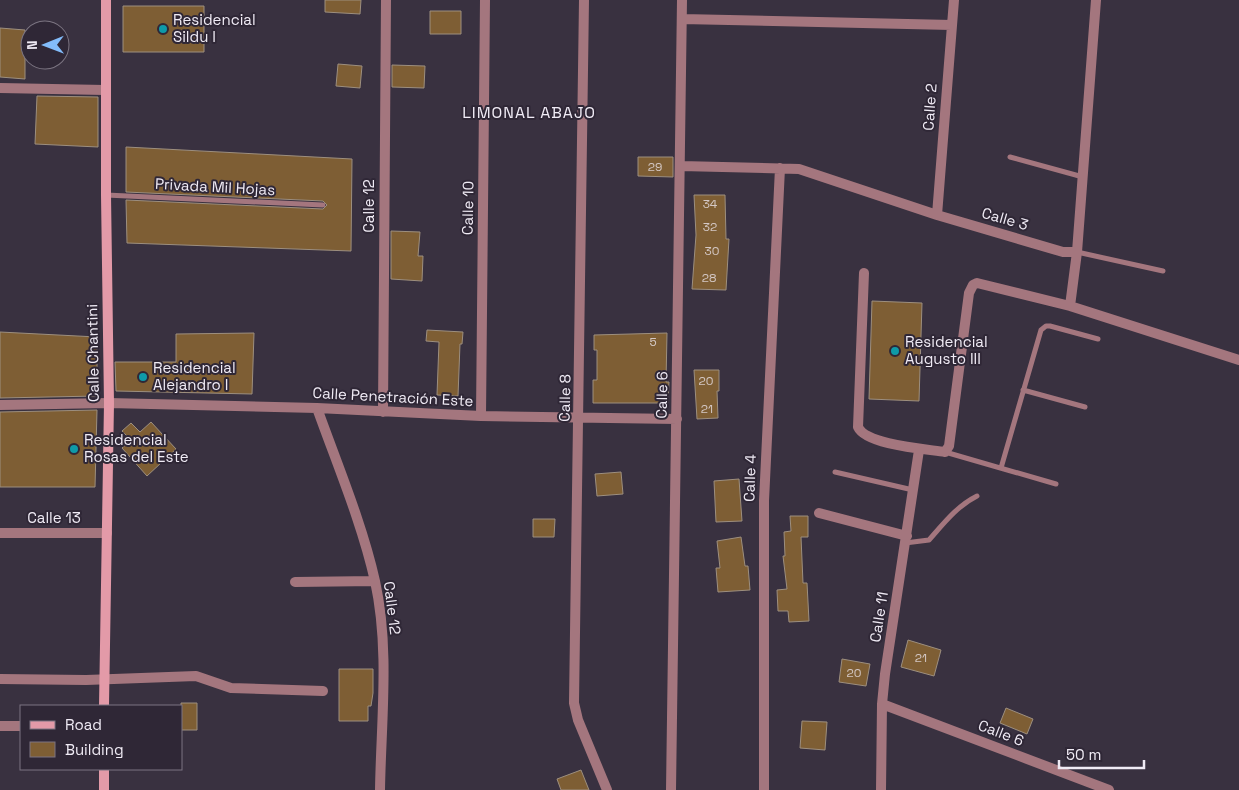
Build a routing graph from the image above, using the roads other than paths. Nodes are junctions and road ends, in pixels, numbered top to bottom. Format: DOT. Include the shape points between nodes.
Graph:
graph roads {
  1 [pos="106,0"];
  2 [pos="386,0"];
  3 [pos="485,0"];
  4 [pos="584,0"];
  5 [pos="682,0"];
  6 [pos="954,0"];
  7 [pos="1096,0"];
  8 [pos="682,19"];
  9 [pos="952,25"];
  10 [pos="0,88"];
  11 [pos="105,90"];
  12 [pos="1010,157"];
  13 [pos="680,166"];
  14 [pos="780,168"];
  15 [pos="1083,177"];
  16 [pos="106,195"];
  17 [pos="323,205"];
  18 [pos="937,215"];
  19 [pos="1078,252"];
  20 [pos="1163,271"];
  21 [pos="864,273"];
  22 [pos="1070,306"];
  23 [pos="1098,339"];
  24 [pos="1239,360"];
  25 [pos="1023,390"];
  26 [pos="109,403"];
  27 [pos="0,405"];
  28 [pos="1085,407"];
  29 [pos="317,408"];
  30 [pos="383,412"];
  31 [pos="481,416"];
  32 [pos="579,418"];
  33 [pos="677,419"];
  34 [pos="919,450"];
  35 [pos="945,452"];
  36 [pos="1001,468"];
  37 [pos="835,472"];
  38 [pos="1056,484"];
  39 [pos="914,490"];
  40 [pos="977,496"];
  41 [pos="819,513"];
  42 [pos="0,533"];
  43 [pos="107,533"];
  44 [pos="906,540"];
  45 [pos="375,581"];
  46 [pos="295,582"];
  47 [pos="0,679"];
  48 [pos="104,679"];
  49 [pos="322,691"];
  50 [pos="882,704"];
  51 [pos="104,705"];
  52 [pos="0,726"];
  53 [pos="20,726"];
  54 [pos="104,770"];
  55 [pos="104,790"];
  56 [pos="380,790"];
  57 [pos="607,790"];
  58 [pos="671,790"];
  59 [pos="764,790"];
  60 [pos="881,790"];
  61 [pos="1109,790"];
  1 -- 11 [label="street, Calle Chantini"];
  2 -- 30 [label="street, Calle 12"];
  3 -- 31 [label="street, Calle 10"];
  4 -- 32 [label="street, Calle 8"];
  5 -- 8 [label="street, Calle 6"];
  6 -- 9 [label="street, Calle 2"];
  7 -- 15 [label="street"];
  8 -- 9 [label="street"];
  8 -- 13 [label="street, Calle 6"];
  9 -- 18 [label="street, Calle 2"];
  10 -- 11 [label="street"];
  11 -- 16 [label="street, Calle Chantini"];
  12 -- 15 [label="lane"];
  13 -- 14 [label="street, Calle 3"];
  13 -- 33 [label="street, Calle 6"];
  14 -- 18 [label="street, Calle 3" via="815,173"];
  14 -- 59 [label="street, Calle 4" via="764,501"];
  15 -- 19 [label="street"];
  16 -- 17 [label="lane, Privada Mil Hojas"];
  16 -- 26 [label="street, Calle Chantini"];
  18 -- 19 [label="street, Calle 3" via="1063,252"];
  19 -- 20 [label="lane"];
  19 -- 22 [label="street"];
  21 -- 34 [label="street" via="858,427 866,437"];
  22 -- 24 [label="street"];
  22 -- 35 [label="street" via="982,283 973,284 969,293 953,429 950,446"];
  23 -- 25 [label="lane" via="1046,326 1041,330"];
  25 -- 28 [label="lane"];
  25 -- 36 [label="lane"];
  26 -- 27 [label="street, Calle Penetración Este"];
  26 -- 29 [label="street, Calle Penetración Este"];
  26 -- 43 [label="street, Calle Chantini"];
  29 -- 30 [label="street, Calle Penetración Este"];
  29 -- 45 [label="street, Calle 12"];
  30 -- 31 [label="street, Calle Penetración Este"];
  31 -- 32 [label="street, Calle Penetración Este"];
  32 -- 33 [label="street, Calle Penetración Este"];
  32 -- 57 [label="street, Calle 8" via="574,703"];
  33 -- 58 [label="street, Calle 6"];
  34 -- 35 [label="street"];
  34 -- 39 [label="street, Calle 11"];
  35 -- 36 [label="lane"];
  36 -- 38 [label="lane"];
  37 -- 39 [label="lane"];
  39 -- 44 [label="street, Calle 11"];
  40 -- 44 [label="lane" via="965,502 929,540"];
  41 -- 44 [label="street"];
  42 -- 43 [label="street, Calle 13"];
  43 -- 48 [label="street, Calle Chantini"];
  44 -- 50 [label="street, Calle 11"];
  45 -- 46 [label="street"];
  45 -- 56 [label="street, Calle 12" via="383,669"];
  47 -- 48 [label="street"];
  48 -- 49 [label="street" via="196,676 231,688"];
  48 -- 51 [label="street, Calle Chantini"];
  50 -- 60 [label="street, Calle 11"];
  50 -- 61 [label="street, Calle 6"];
  52 -- 53 [label="street"];
  54 -- 55 [label="street"];
}
